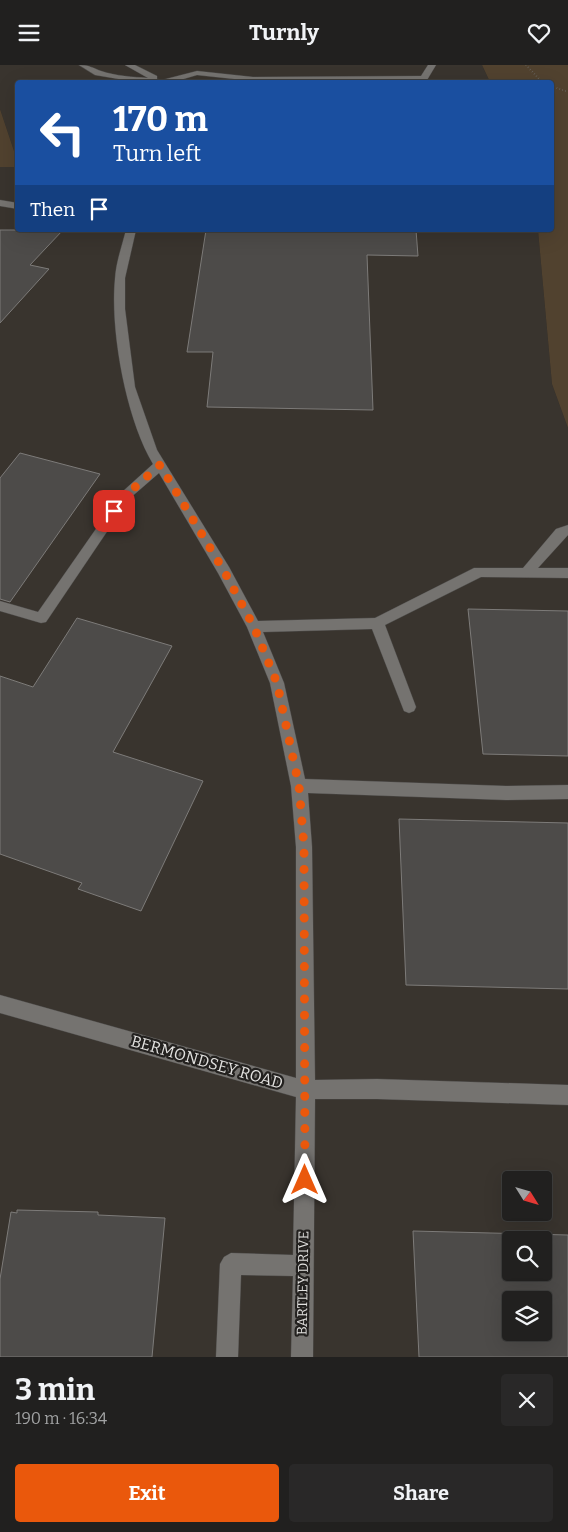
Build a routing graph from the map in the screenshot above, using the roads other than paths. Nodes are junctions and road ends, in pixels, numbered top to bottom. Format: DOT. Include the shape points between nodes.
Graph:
graph roads {
  1 [pos="83,65"];
  2 [pos="129,65"];
  3 [pos="432,65"];
  4 [pos="142,80"];
  5 [pos="159,80"];
  6 [pos="171,80"];
  7 [pos="0,203"];
  8 [pos="15,206"];
  9 [pos="131,232"];
  10 [pos="160,465"];
  11 [pos="568,530"];
  12 [pos="526,573"];
  13 [pos="568,573"];
  14 [pos="0,606"];
  15 [pos="377,623"];
  16 [pos="254,627"];
  17 [pos="409,707"];
  18 [pos="299,786"];
  19 [pos="568,792"];
  20 [pos="0,1004"];
  21 [pos="306,1091"];
  22 [pos="568,1095"];
  23 [pos="304,1266"];
  24 [pos="227,1357"];
  25 [pos="302,1357"];
  1 -- 4 [label="street" via="96,72"];
  2 -- 5 [label="street"];
  3 -- 6 [label="street" via="424,78 253,79 197,73"];
  7 -- 8 [label="street"];
  9 -- 10 [label="street, BARTLEY DRIVE" via="120,278 123,346 129,387 146,439"];
  10 -- 14 [label="street" via="125,496 41,618"];
  10 -- 16 [label="street, BARTLEY DRIVE"];
  11 -- 12 [label="street" via="561,532"];
  12 -- 13 [label="street"];
  12 -- 15 [label="street" via="479,572"];
  15 -- 16 [label="street"];
  15 -- 17 [label="street"];
  16 -- 18 [label="street, BARTLEY DRIVE" via="277,683"];
  18 -- 19 [label="street"];
  18 -- 21 [label="street, BARTLEY DRIVE" via="304,847"];
  20 -- 21 [label="street, BERMONDSEY ROAD"];
  21 -- 22 [label="street, BERMONDSEY ROAD" via="377,1089"];
  21 -- 23 [label="street, BARTLEY DRIVE"];
  23 -- 24 [label="street" via="231,1263"];
  23 -- 25 [label="street, BARTLEY DRIVE"];
}
